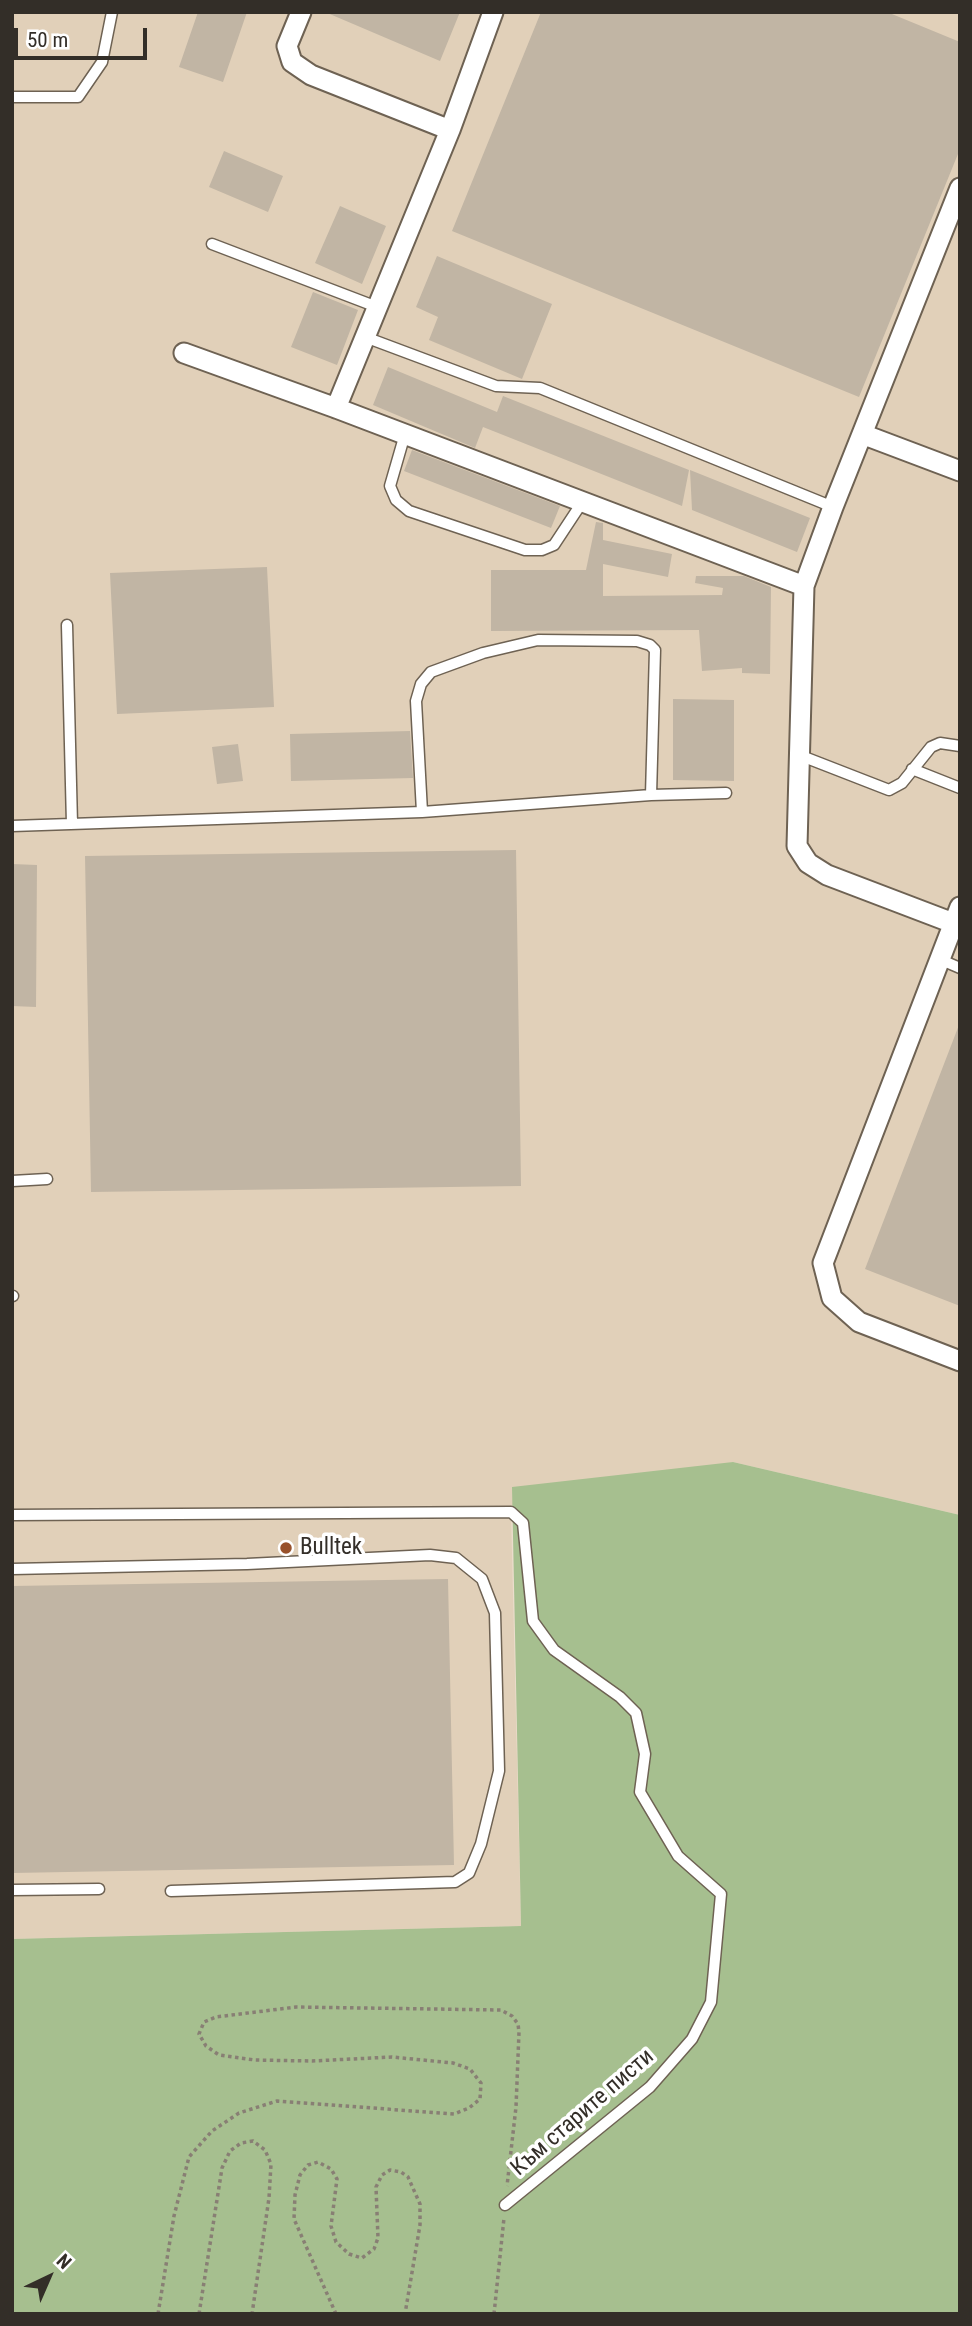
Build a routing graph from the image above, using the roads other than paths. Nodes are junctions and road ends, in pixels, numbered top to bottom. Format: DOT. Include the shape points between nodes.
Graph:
graph roads {
  1 [pos="112,12"];
  2 [pos="301,12"];
  3 [pos="493,12"];
  4 [pos="12,97"];
  5 [pos="450,130"];
  6 [pos="960,188"];
  7 [pos="212,244"];
  8 [pos="377,307"];
  9 [pos="365,337"];
  10 [pos="184,353"];
  11 [pos="336,408"];
  12 [pos="405,434"];
  13 [pos="862,434"];
  14 [pos="960,471"];
  15 [pos="583,501"];
  16 [pos="832,507"];
  17 [pos="804,586"];
  18 [pos="67,625"];
  19 [pos="960,746"];
  20 [pos="799,755"];
  21 [pos="912,769"];
  22 [pos="960,788"];
  23 [pos="726,793"];
  24 [pos="651,795"];
  25 [pos="422,812"];
  26 [pos="72,824"];
  27 [pos="12,826"];
  28 [pos="956,915"];
  29 [pos="938,959"];
  30 [pos="960,968"];
  31 [pos="47,1179"];
  32 [pos="12,1181"];
  33 [pos="960,1361"];
  34 [pos="12,1515"];
  35 [pos="12,1569"];
  36 [pos="99,1889"];
  37 [pos="12,1890"];
  38 [pos="171,1891"];
  39 [pos="505,2205"];
  1 -- 4 [label="lane" via="102,62 78,97"];
  2 -- 5 [label="street" via="287,46 292,62 311,75"];
  3 -- 5 [label="street"];
  5 -- 8 [label="street"];
  6 -- 13 [label="street"];
  7 -- 8 [label="lane"];
  8 -- 9 [label="street"];
  9 -- 11 [label="street"];
  9 -- 16 [label="lane" via="496,386 540,388"];
  10 -- 11 [label="street"];
  11 -- 12 [label="street"];
  12 -- 15 [label="street"];
  12 -- 15 [label="lane" via="390,486 396,500 409,511 525,550 541,550 554,545"];
  13 -- 14 [label="street"];
  13 -- 16 [label="street"];
  15 -- 17 [label="street"];
  16 -- 17 [label="street"];
  17 -- 20 [label="street"];
  18 -- 26 [label="lane"];
  19 -- 21 [label="lane" via="940,743 931,747"];
  20 -- 21 [label="lane" via="889,790 902,783"];
  20 -- 28 [label="street" via="797,846 808,863 827,875"];
  21 -- 22 [label="lane"];
  23 -- 24 [label="lane"];
  24 -- 25 [label="lane"];
  24 -- 25 [label="lane" via="655,650 637,641 538,640 431,671 421,684 416,701"];
  25 -- 26 [label="lane"];
  26 -- 27 [label="lane"];
  28 -- 29 [label="street"];
  29 -- 30 [label="lane"];
  29 -- 33 [label="street" via="823,1262 832,1298 859,1322"];
  31 -- 32 [label="lane"];
  34 -- 39 [label="lane, Към старите писти" via="511,1512 523,1523 533,1621 554,1650 636,1713 645,1754 640,1792 678,1856 721,1894 711,2002 692,2039 650,2087"];
  35 -- 38 [label="lane" via="430,1555 456,1558 482,1579 495,1613 499,1772 469,1873 455,1882"];
  36 -- 37 [label="lane"];
}
